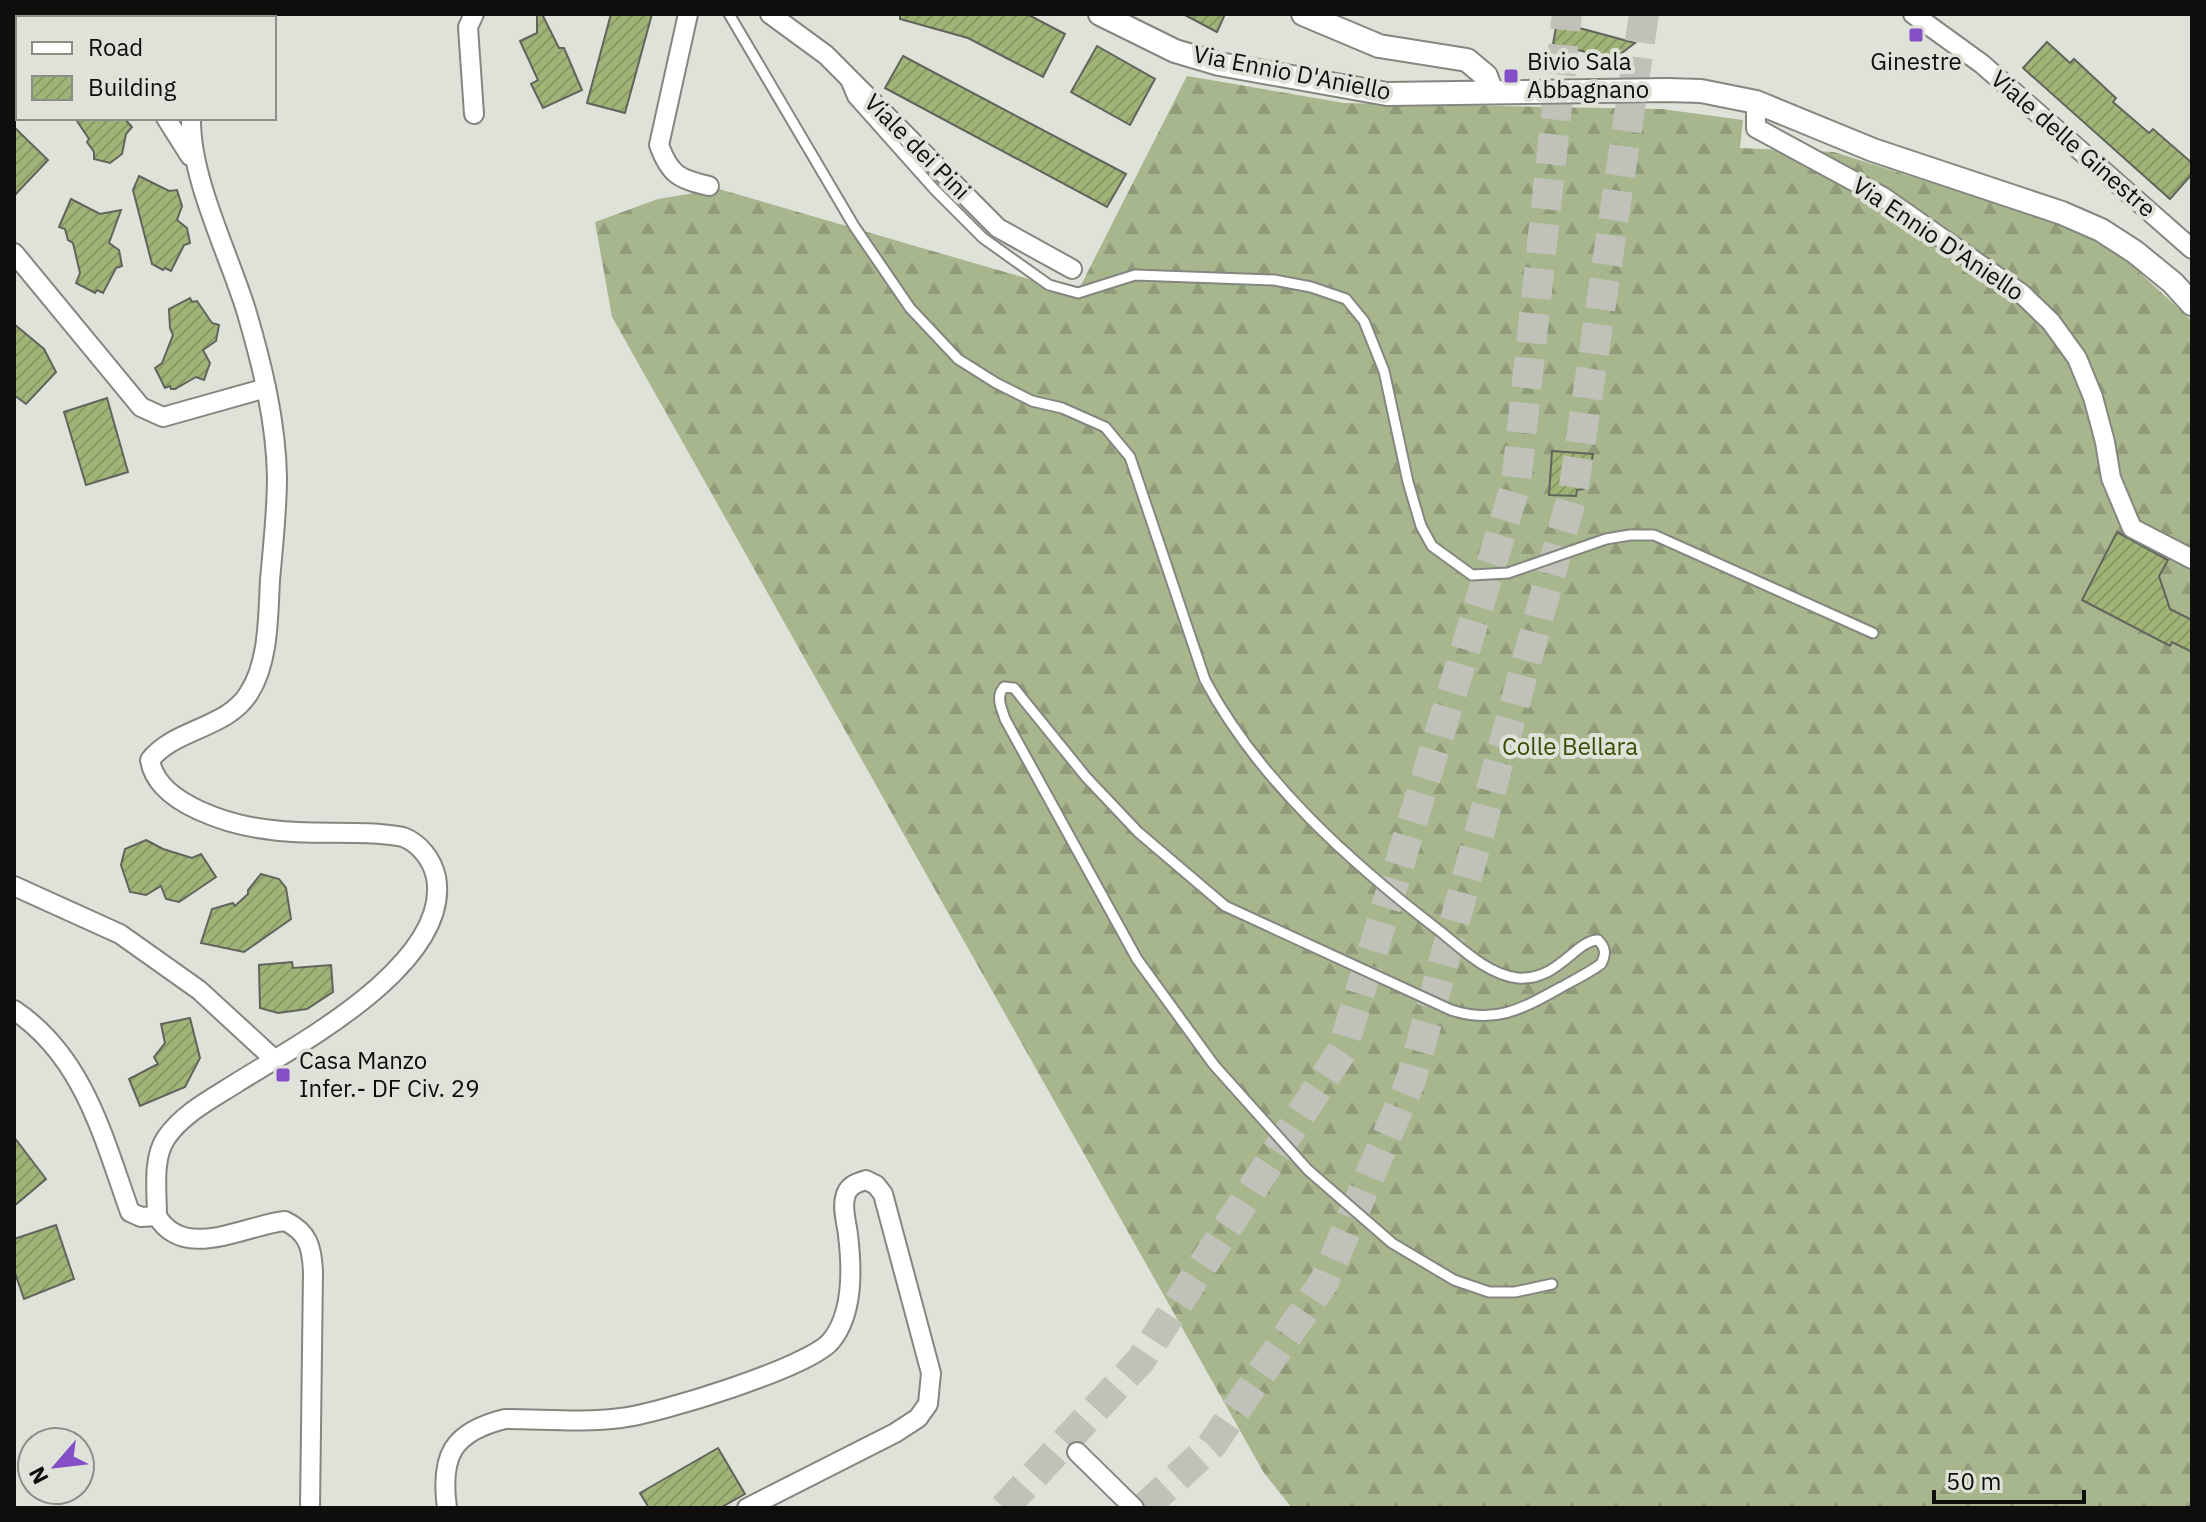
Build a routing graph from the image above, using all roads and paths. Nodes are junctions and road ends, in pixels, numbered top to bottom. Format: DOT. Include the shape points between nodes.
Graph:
graph roads {
  1 [pos="474,14"];
  2 [pos="688,14"];
  3 [pos="729,14"];
  4 [pos="770,14"];
  5 [pos="1100,14"];
  6 [pos="1303,14"];
  7 [pos="1913,14"];
  8 [pos="845,75"];
  9 [pos="1492,92"];
  10 [pos="1756,102"];
  11 [pos="474,114"];
  12 [pos="168,120"];
  13 [pos="191,120"];
  14 [pos="198,169"];
  15 [pos="709,186"];
  16 [pos="2192,249"];
  17 [pos="14,253"];
  18 [pos="1072,269"];
  19 [pos="2192,304"];
  20 [pos="266,388"];
  21 [pos="2192,559"];
  22 [pos="1873,633"];
  23 [pos="14,886"];
  24 [pos="14,1010"];
  25 [pos="274,1059"];
  26 [pos="157,1216"];
  27 [pos="1552,1284"];
  28 [pos="1077,1452"];
  29 [pos="310,1508"];
  30 [pos="447,1508"];
  31 [pos="747,1508"];
  32 [pos="1134,1508"];
  1 -- 11 [label="street" via="468,27"];
  2 -- 15 [label="street" via="653,145 667,166 686,180"];
  3 -- 27 [label="lane" via="854,226 910,308 958,359 1032,401 1105,427 1130,457 1205,680 1223,714 1348,857 1489,968 1508,976 1522,979 1556,969 1589,940 1603,945 1601,964 1524,1007 1487,1016 1451,1010 1225,906 1138,832 1014,688 1000,691 1005,719 1137,959 1214,1065 1308,1170 1392,1243 1454,1280 1489,1292"];
  4 -- 8 [label="street, Viale dei Pini"];
  5 -- 9 [label="street, Via Ennio D'Aniello" via="1175,51 1219,64 1387,94"];
  6 -- 9 [label="street, Via Ennio D'Aniello" via="1379,46 1467,60 1486,76"];
  7 -- 16 [label="street, Viale delle Ginestre" via="1982,64"];
  8 -- 18 [label="street, Viale dei Pini" via="998,228"];
  8 -- 22 [label="lane" via="853,98 935,190 983,238 1049,285 1078,293 1135,275 1274,280 1346,299 1364,321 1384,371 1421,526 1432,546 1472,575 1508,573 1606,539 1654,535"];
  9 -- 10 [label="street, Via Ennio D'Aniello" via="1701,91"];
  10 -- 19 [label="street, Via Ennio D'Aniello" via="1873,150 2101,230 2135,252"];
  10 -- 21 [label="street, Via Ennio D'Aniello" via="1756,128 1883,197 2022,294 2051,322 2077,358 2093,397 2111,478 2132,528"];
  12 -- 14 [label="street"];
  13 -- 14 [label="street"];
  14 -- 20 [label="street"];
  17 -- 20 [label="street" via="141,407 163,417"];
  20 -- 25 [label="street" via="277,478 258,676 239,706 158,750 150,760 152,771 172,796 232,821 272,830 375,833 413,841 433,867 437,894 429,928 391,977"];
  23 -- 25 [label="street" via="120,934 199,990"];
  24 -- 26 [label="street" via="59,1050 91,1102 130,1212"];
  25 -- 26 [label="street" via="198,1108 164,1140 158,1161"];
  26 -- 29 [label="street" via="178,1236 194,1240 285,1221 310,1243"];
  28 -- 32 [label="street"];
  30 -- 31 [label="street" via="445,1477 451,1448 488,1423 624,1418 706,1396 821,1352 840,1327 846,1306 851,1264 844,1200 849,1189 866,1180 883,1194 931,1373 928,1404 895,1433"];
}
